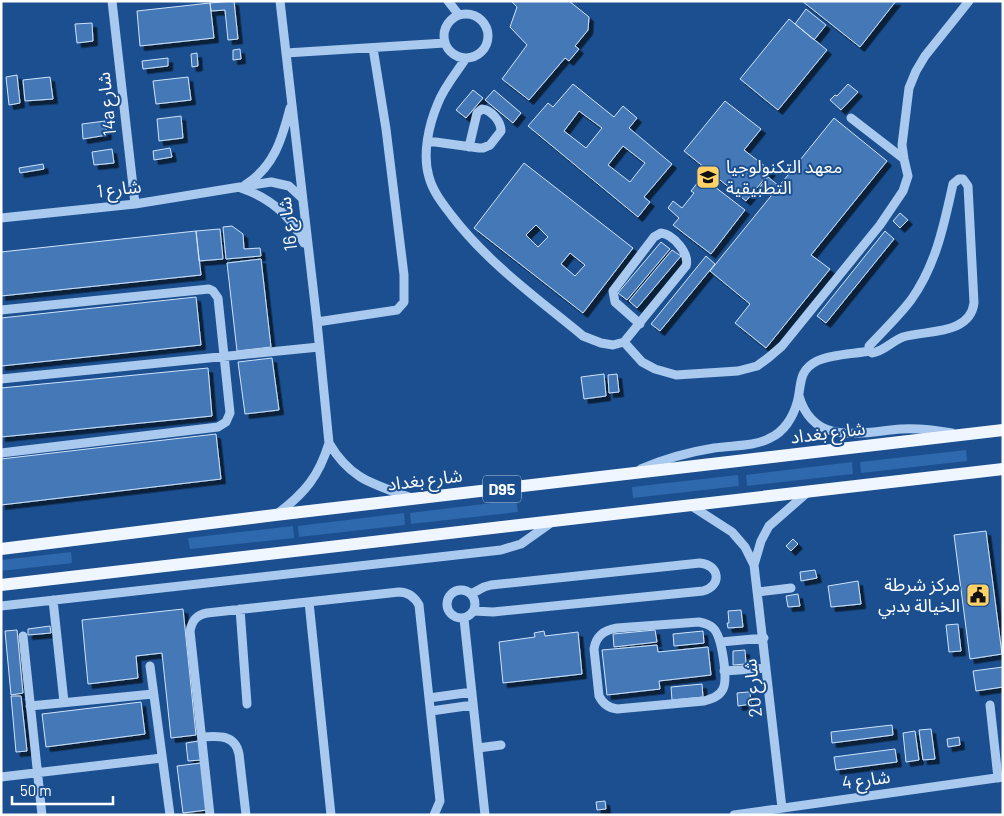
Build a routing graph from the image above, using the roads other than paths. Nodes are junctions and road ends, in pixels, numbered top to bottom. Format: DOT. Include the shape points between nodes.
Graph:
graph roads {
  1 [pos="112,1"];
  2 [pos="280,1"];
  3 [pos="448,1"];
  4 [pos="969,1"];
  5 [pos="459,15"];
  6 [pos="445,43"];
  7 [pos="373,48"];
  8 [pos="286,54"];
  9 [pos="466,58"];
  10 [pos="291,103"];
  11 [pos="851,118"];
  12 [pos="428,141"];
  13 [pos="469,146"];
  14 [pos="904,159"];
  15 [pos="241,188"];
  16 [pos="302,198"];
  17 [pos="134,204"];
  18 [pos="1,218"];
  19 [pos="308,251"];
  20 [pos="1,310"];
  21 [pos="317,322"];
  22 [pos="640,324"];
  23 [pos="624,342"];
  24 [pos="319,347"];
  25 [pos="870,352"];
  26 [pos="224,356"];
  27 [pos="1,379"];
  28 [pos="799,396"];
  29 [pos="1003,430"];
  30 [pos="964,435"];
  31 [pos="329,443"];
  32 [pos="1,453"];
  33 [pos="1003,469"];
  34 [pos="626,475"];
  35 [pos="810,491"];
  36 [pos="414,499"];
  37 [pos="690,505"];
  38 [pos="275,515"];
  39 [pos="554,521"];
  40 [pos="1,549"];
  41 [pos="754,565"];
  42 [pos="1,585"];
  43 [pos="791,588"];
  44 [pos="758,592"];
  45 [pos="471,594"];
  46 [pos="53,600"];
  47 [pos="310,602"];
  48 [pos="1,606"];
  49 [pos="240,609"];
  50 [pos="474,612"];
  51 [pos="464,619"];
  52 [pos="23,636"];
  53 [pos="764,638"];
  54 [pos="720,642"];
  55 [pos="150,666"];
  56 [pos="766,668"];
  57 [pos="724,671"];
  58 [pos="472,692"];
  59 [pos="153,694"];
  60 [pos="429,698"];
  61 [pos="64,702"];
  62 [pos="247,704"];
  63 [pos="990,704"];
  64 [pos="473,705"];
  65 [pos="30,706"];
  66 [pos="431,711"];
  67 [pos="202,737"];
  68 [pos="501,745"];
  69 [pos="478,748"];
  70 [pos="162,758"];
  71 [pos="38,772"];
  72 [pos="1,776"];
  73 [pos="1001,778"];
  74 [pos="782,808"];
  75 [pos="42,815"];
  76 [pos="170,815"];
  77 [pos="210,815"];
  78 [pos="246,815"];
  79 [pos="331,815"];
  80 [pos="434,815"];
  81 [pos="484,815"];
  82 [pos="734,815"];
  1 -- 17 [label="street, 14a شارع"];
  2 -- 8 [label="street, شارع 16"];
  3 -- 5 [label="street"];
  4 -- 14 [label="street" via="925,56 909,88 902,145"];
  5 -- 6 [label="street" via="448,23"];
  5 -- 9 [label="street" via="477,17 488,32 483,50"];
  6 -- 7 [label="street"];
  6 -- 9 [label="street" via="450,51"];
  7 -- 8 [label="street"];
  7 -- 21 [label="street" via="404,275 404,302 398,310"];
  8 -- 10 [label="street, شارع 16"];
  9 -- 12 [label="street" via="438,101"];
  10 -- 15 [label="street, شارع 1" via="283,138 273,158 259,175"];
  10 -- 16 [label="street, شارع 16"];
  11 -- 14 [label="street"];
  12 -- 13 [label="street"];
  12 -- 23 [label="street" via="431,185 466,234 487,256 583,336 613,345"];
  13 -- 13 [label="street" via="487,147 501,131 499,122 488,110 482,109 477,113"];
  14 -- 23 [label="street" via="907,184 898,200 782,346 756,366 738,371 676,375 642,362"];
  15 -- 16 [label="street, شارع 1" via="280,183 289,186"];
  15 -- 17 [label="street, شارع 1"];
  15 -- 19 [label="street" via="262,196 280,209 295,226"];
  16 -- 19 [label="street, شارع 16"];
  17 -- 18 [label="street, شارع 1"];
  19 -- 21 [label="street, شارع 16"];
  20 -- 26 [label="street" via="209,289 218,298"];
  21 -- 24 [label="street, شارع 16"];
  22 -- 22 [label="street" via="687,262 685,252 664,233 654,237 613,291 616,302"];
  22 -- 23 [label="street"];
  24 -- 26 [label="street"];
  24 -- 31 [label="street, شارع 16"];
  25 -- 25 [label="street" via="869,346 899,315 921,284 937,251 953,184 964,179 968,186 974,303 970,317 959,326 901,338 874,353"];
  25 -- 28 [label="street" via="825,358 814,363 802,376"];
  26 -- 27 [label="street"];
  26 -- 32 [label="street" via="230,413 223,425"];
  28 -- 30 [label="street" via="811,419 834,432 918,429"];
  28 -- 34 [label="street" via="787,424 770,438 696,452"];
  29 -- 30 [label="main road, شارع بغداد / D95"];
  30 -- 34 [label="main road, شارع بغداد / D95"];
  31 -- 36 [label="street, شارع 16" via="337,457 360,478"];
  31 -- 38 [label="street, شارع 16" via="313,479"];
  33 -- 35 [label="main road, D95"];
  34 -- 36 [label="main road, شارع بغداد / D95"];
  35 -- 37 [label="main road, D95"];
  35 -- 41 [label="street, شارع 20" via="769,526"];
  36 -- 38 [label="main road, شارع بغداد / D95"];
  37 -- 39 [label="main road, D95"];
  37 -- 41 [label="street, شارع 20" via="732,532"];
  38 -- 40 [label="main road, شارع بغداد / D95"];
  39 -- 42 [label="main road, D95"];
  39 -- 46 [label="street" via="521,544 501,550"];
  41 -- 44 [label="street, شارع 20"];
  43 -- 44 [label="street"];
  44 -- 53 [label="street, شارع 20"];
  45 -- 50 [label="street" via="476,605"];
  45 -- 50 [label="street" via="491,585 700,563 707,564 716,572 714,585 703,591"];
  45 -- 51 [label="street" via="466,590 453,592 446,604 452,616"];
  46 -- 48 [label="street"];
  46 -- 61 [label="street"];
  47 -- 49 [label="street"];
  47 -- 60 [label="street" via="398,592 412,596 419,605"];
  47 -- 79 [label="street"];
  49 -- 62 [label="street"];
  49 -- 67 [label="street" via="202,614 191,625"];
  50 -- 51 [label="street"];
  51 -- 58 [label="street"];
  52 -- 65 [label="street"];
  53 -- 54 [label="street"];
  53 -- 56 [label="street, شارع 20"];
  54 -- 57 [label="street"];
  54 -- 57 [label="street" via="713,628 699,622 609,629 595,642 594,649 600,696 606,706 617,709 704,701 712,699 724,688"];
  55 -- 59 [label="street"];
  56 -- 57 [label="street"];
  56 -- 74 [label="street, شارع 20"];
  58 -- 60 [label="street"];
  58 -- 64 [label="street"];
  59 -- 61 [label="street"];
  59 -- 70 [label="street"];
  60 -- 66 [label="street"];
  61 -- 65 [label="street"];
  63 -- 73 [label="street"];
  64 -- 66 [label="street"];
  64 -- 69 [label="street"];
  65 -- 71 [label="street"];
  66 -- 80 [label="street" via="440,801"];
  67 -- 77 [label="street"];
  67 -- 78 [label="street" via="224,736 236,746"];
  68 -- 69 [label="street"];
  69 -- 81 [label="street"];
  70 -- 71 [label="street"];
  70 -- 76 [label="street"];
  71 -- 72 [label="street"];
  71 -- 75 [label="street"];
  73 -- 74 [label="street, شارع 4"];
  74 -- 82 [label="street, شارع 4"];
}
